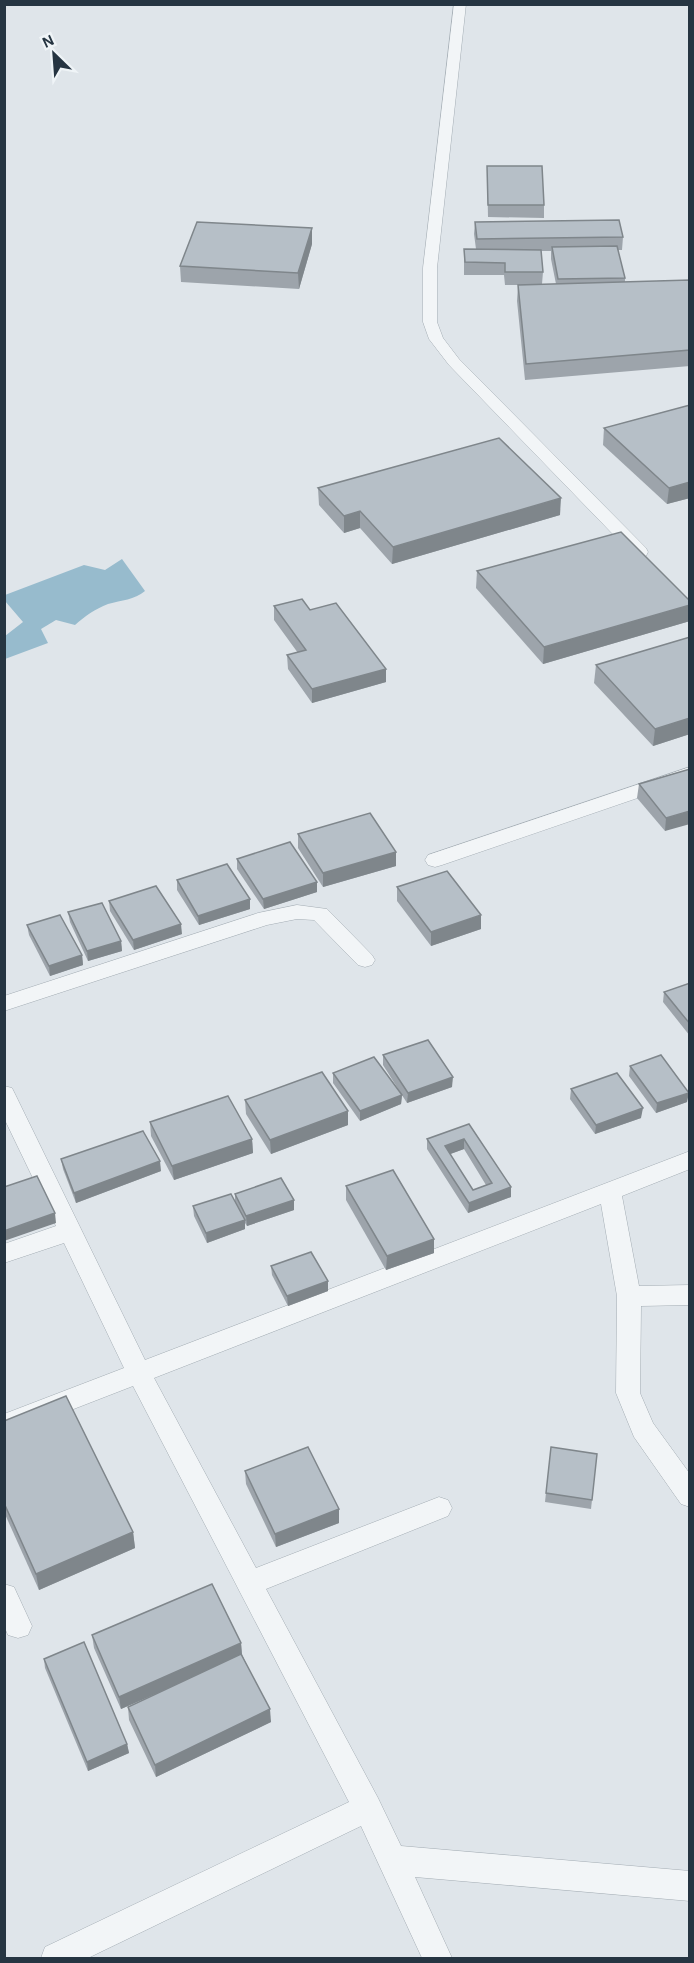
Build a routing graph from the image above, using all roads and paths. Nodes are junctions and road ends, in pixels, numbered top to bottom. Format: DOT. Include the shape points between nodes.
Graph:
graph roads {
  1 [pos="460,4"];
  2 [pos="648,560"];
  3 [pos="690,773"];
  4 [pos="435,860"];
  5 [pos="364,960"];
  6 [pos="4,1004"];
  7 [pos="4,1094"];
  8 [pos="690,1160"];
  9 [pos="610,1191"];
  10 [pos="70,1231"];
  11 [pos="4,1254"];
  12 [pos="690,1295"];
  13 [pos="629,1296"];
  14 [pos="139,1374"];
  15 [pos="4,1425"];
  16 [pos="690,1496"];
  17 [pos="439,1508"];
  18 [pos="250,1583"];
  19 [pos="4,1596"];
  20 [pos="18,1626"];
  21 [pos="368,1808"];
  22 [pos="392,1860"];
  23 [pos="690,1886"];
  24 [pos="56,1959"];
  25 [pos="437,1959"];
  1 -- 2 [label="street" via="430,268 430,322 436,339 454,362"];
  3 -- 4 [label="street"];
  5 -- 6 [label="street" via="320,914 297,912 266,918"];
  7 -- 10 [label="street"];
  8 -- 9 [label="street"];
  9 -- 13 [label="street"];
  9 -- 14 [label="street"];
  10 -- 11 [label="street"];
  10 -- 14 [label="street"];
  12 -- 13 [label="street"];
  13 -- 16 [label="street" via="628,1394 643,1429"];
  14 -- 15 [label="street"];
  14 -- 18 [label="street"];
  17 -- 18 [label="street"];
  18 -- 21 [label="street"];
  19 -- 20 [label="street"];
  21 -- 22 [label="street"];
  21 -- 24 [label="street"];
  22 -- 23 [label="street"];
  22 -- 25 [label="street"];
}
